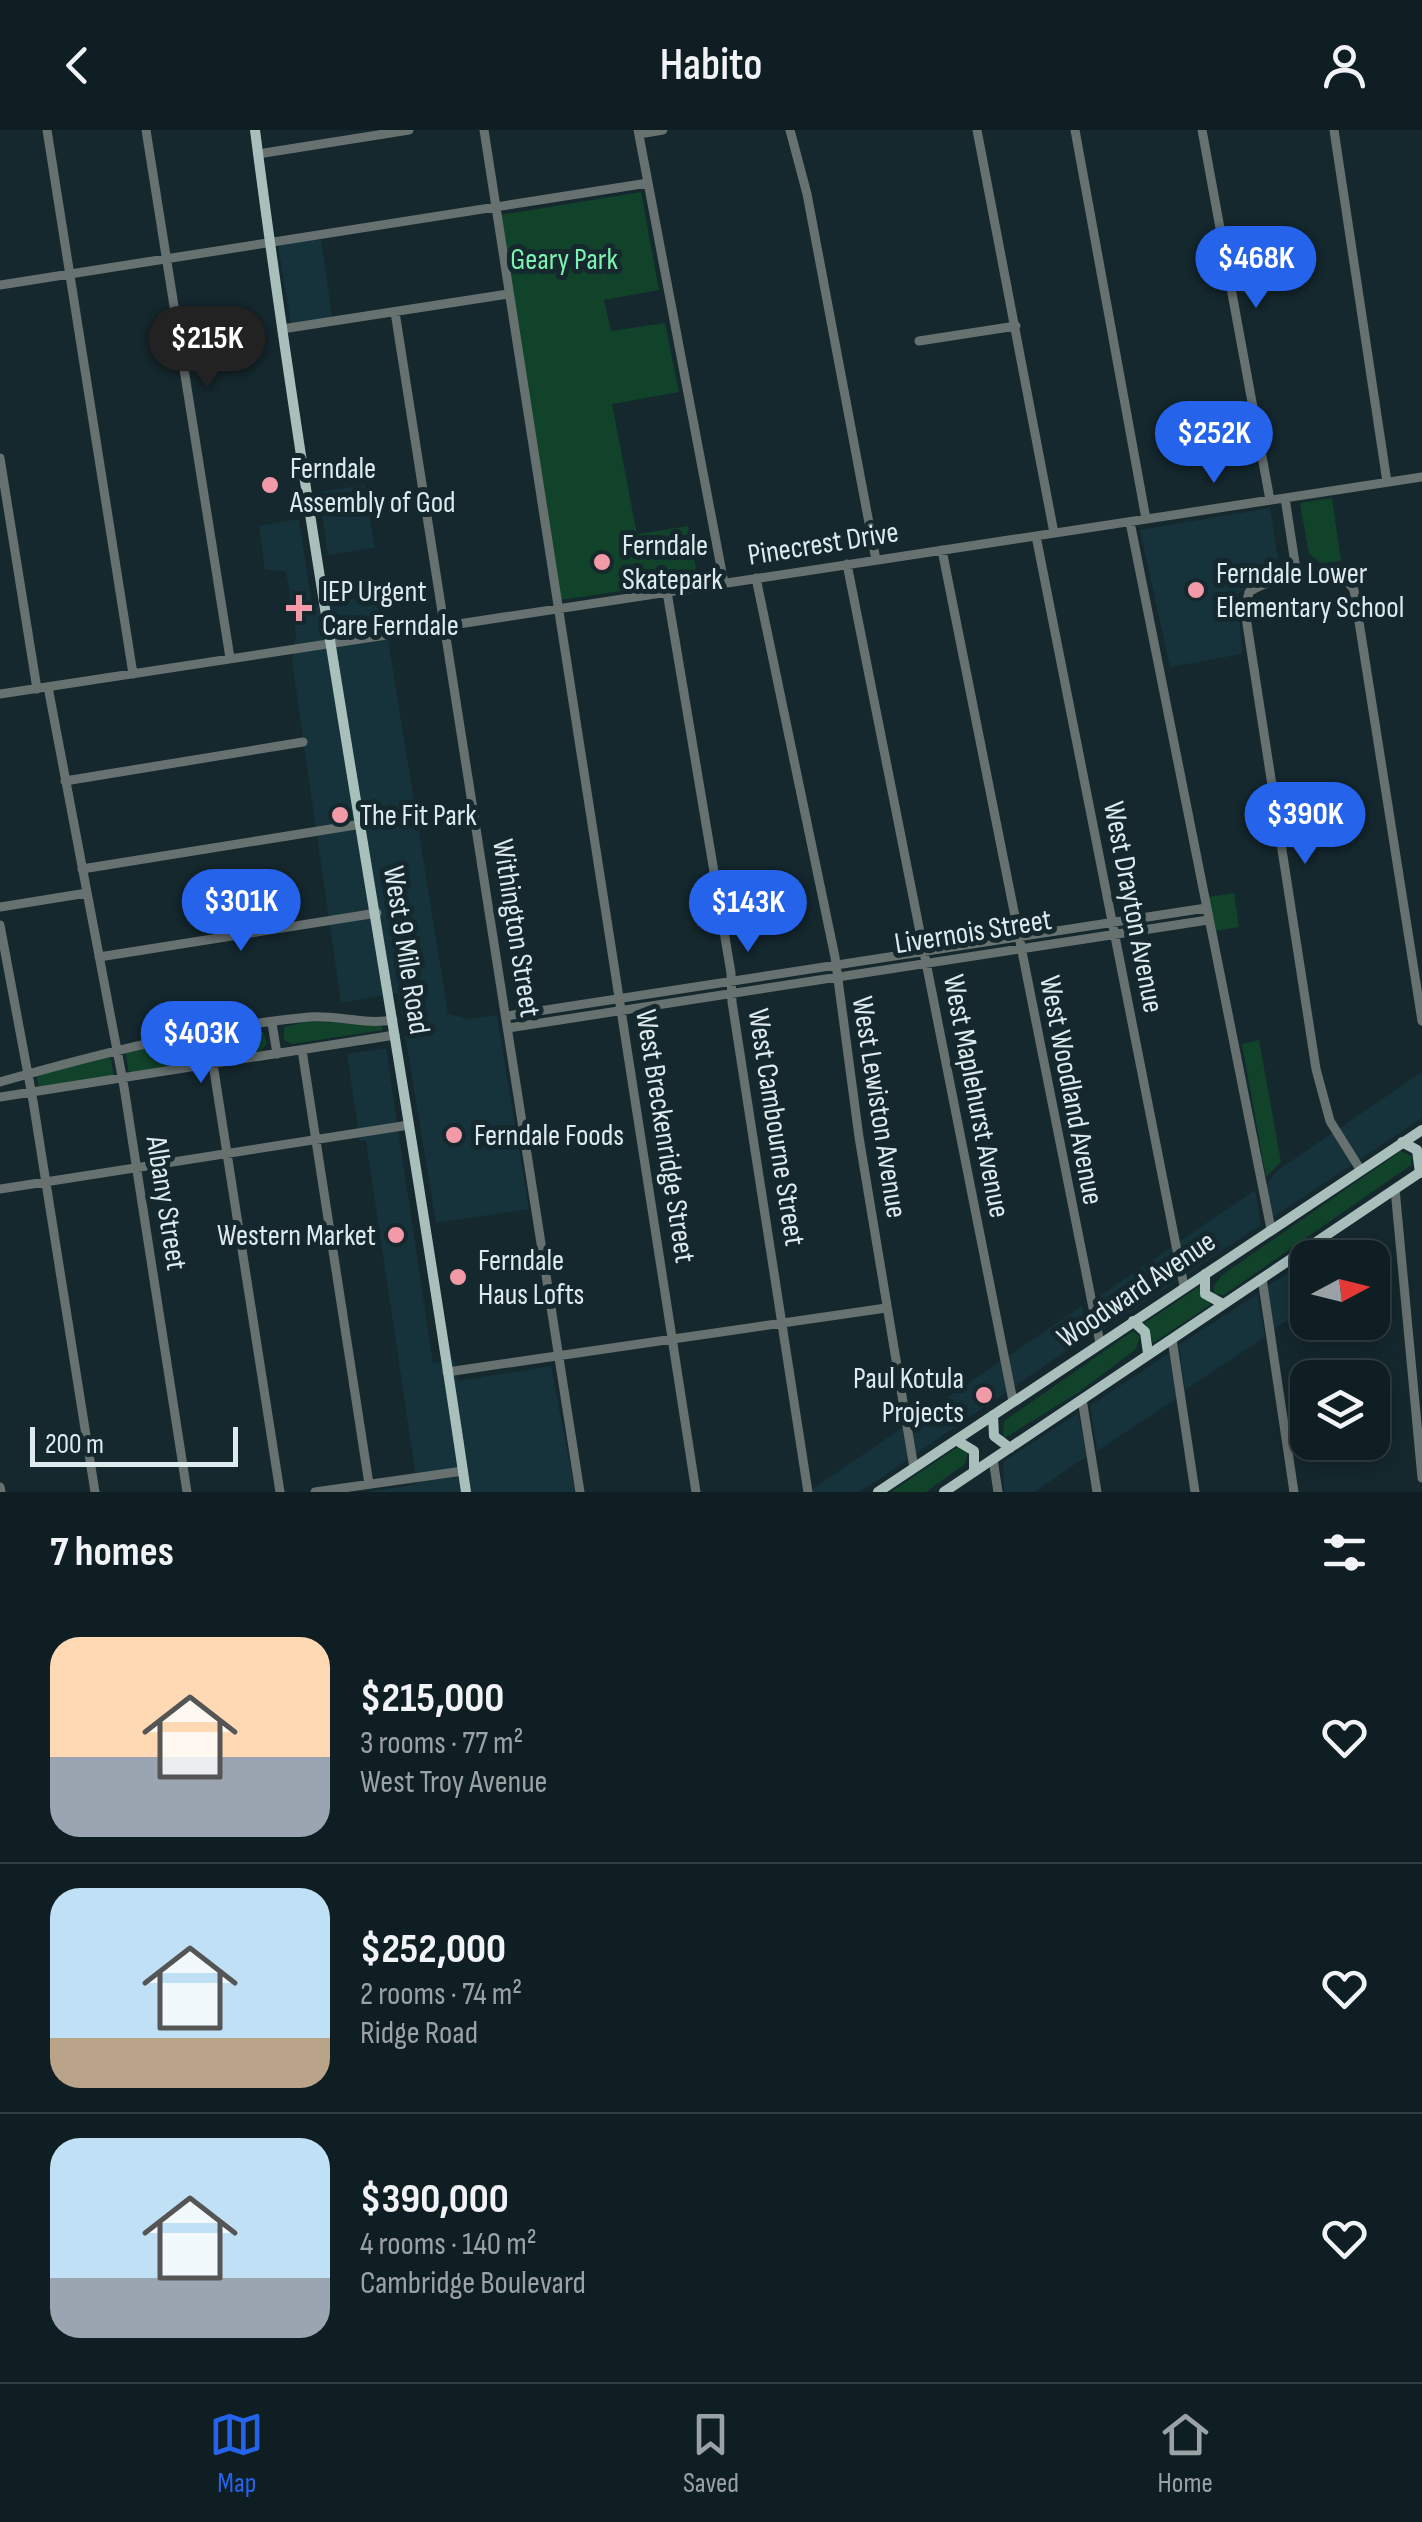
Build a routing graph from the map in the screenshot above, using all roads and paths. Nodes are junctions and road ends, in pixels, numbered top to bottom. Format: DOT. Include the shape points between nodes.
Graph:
graph roads {
  1 [pos="47,130"];
  2 [pos="146,130"];
  3 [pos="255,130"];
  4 [pos="409,130"];
  5 [pos="484,130"];
  6 [pos="663,130"];
  7 [pos="790,130"];
  8 [pos="1075,130"];
  9 [pos="1202,130"];
  10 [pos="1334,130"];
  11 [pos="639,132"];
  12 [pos="981,133"];
  13 [pos="258,154"];
  14 [pos="648,183"];
  15 [pos="495,208"];
  16 [pos="270,242"];
  17 [pos="167,258"];
  18 [pos="70,274"];
  19 [pos="0,285"];
  20 [pos="508,294"];
  21 [pos="395,312"];
  22 [pos="1016,326"];
  23 [pos="282,329"];
  24 [pos="919,341"];
  25 [pos="0,458"];
  26 [pos="1422,477"];
  27 [pos="1388,482"];
  28 [pos="1285,498"];
  29 [pos="1270,500"];
  30 [pos="1146,519"];
  31 [pos="1130,522"];
  32 [pos="1054,533"];
  33 [pos="1036,536"];
  34 [pos="942,550"];
  35 [pos="876,560"];
  36 [pos="847,564"];
  37 [pos="1297,576"];
  38 [pos="756,578"];
  39 [pos="724,583"];
  40 [pos="666,592"];
  41 [pos="558,609"];
  42 [pos="444,626"];
  43 [pos="331,644"];
  44 [pos="230,658"];
  45 [pos="133,674"];
  46 [pos="43,688"];
  47 [pos="0,694"];
  48 [pos="304,742"];
  49 [pos="66,781"];
  50 [pos="362,824"];
  51 [pos="82,869"];
  52 [pos="87,894"];
  53 [pos="0,907"];
  54 [pos="1206,908"];
  55 [pos="376,913"];
  56 [pos="1208,920"];
  57 [pos="1112,923"];
  58 [pos="0,925"];
  59 [pos="1114,935"];
  60 [pos="1017,938"];
  61 [pos="1020,950"];
  62 [pos="923,952"];
  63 [pos="99,957"];
  64 [pos="925,964"];
  65 [pos="835,966"];
  66 [pos="836,978"];
  67 [pos="732,982"];
  68 [pos="731,994"];
  69 [pos="620,999"];
  70 [pos="621,1010"];
  71 [pos="506,1016"];
  72 [pos="393,1020"];
  73 [pos="1422,1021"];
  74 [pos="272,1023"];
  75 [pos="508,1028"];
  76 [pos="395,1035"];
  77 [pos="116,1048"];
  78 [pos="302,1050"];
  79 [pos="277,1054"];
  80 [pos="213,1064"];
  81 [pos="28,1074"];
  82 [pos="122,1078"];
  83 [pos="0,1082"];
  84 [pos="32,1092"];
  85 [pos="0,1097"];
  86 [pos="409,1126"];
  87 [pos="1422,1130"];
  88 [pos="315,1140"];
  89 [pos="1402,1142"];
  90 [pos="227,1154"];
  91 [pos="136,1168"];
  92 [pos="1360,1169"];
  93 [pos="1421,1172"];
  94 [pos="46,1182"];
  95 [pos="0,1189"];
  96 [pos="1396,1189"];
  97 [pos="1271,1228"];
  98 [pos="1204,1274"];
  99 [pos="1262,1278"];
  100 [pos="1184,1286"];
  101 [pos="1223,1304"];
  102 [pos="886,1308"];
  103 [pos="1133,1321"];
  104 [pos="782,1324"];
  105 [pos="1421,1324"];
  106 [pos="1409,1326"];
  107 [pos="1172,1339"];
  108 [pos="673,1340"];
  109 [pos="1100,1343"];
  110 [pos="1148,1353"];
  111 [pos="559,1356"];
  112 [pos="447,1372"];
  113 [pos="1082,1400"];
  114 [pos="1013,1401"];
  115 [pos="992,1415"];
  116 [pos="956,1440"];
  117 [pos="1010,1448"];
  118 [pos="993,1459"];
  119 [pos="914,1468"];
  120 [pos="463,1470"];
  121 [pos="974,1471"];
  122 [pos="403,1478"];
  123 [pos="1422,1478"];
  124 [pos="369,1484"];
  125 [pos="95,1492"];
  126 [pos="187,1492"];
  127 [pos="280,1492"];
  128 [pos="315,1492"];
  129 [pos="405,1492"];
  130 [pos="466,1492"];
  131 [pos="580,1492"];
  132 [pos="696,1492"];
  133 [pos="808,1492"];
  134 [pos="878,1492"];
  135 [pos="944,1492"];
  136 [pos="998,1492"];
  137 [pos="1096,1492"];
  138 [pos="1195,1492"];
  139 [pos="1294,1492"];
  1 -- 18 [label="street"];
  2 -- 17 [label="street"];
  3 -- 13 [label="main road, West 9 Mile Road"];
  4 -- 13 [label="street"];
  5 -- 15 [label="street, West Breckenridge Street"];
  6 -- 11 [label="street"];
  7 -- 35 [label="street"];
  8 -- 30 [label="street"];
  9 -- 29 [label="street"];
  10 -- 27 [label="street"];
  11 -- 14 [label="street"];
  12 -- 22 [label="street"];
  13 -- 16 [label="main road, West 9 Mile Road"];
  14 -- 15 [label="street"];
  14 -- 39 [label="street"];
  15 -- 16 [label="street"];
  15 -- 20 [label="street, West Breckenridge Street"];
  16 -- 17 [label="street"];
  16 -- 23 [label="main road, West 9 Mile Road"];
  17 -- 18 [label="street"];
  17 -- 44 [label="street"];
  18 -- 19 [label="street"];
  18 -- 45 [label="street"];
  20 -- 21 [label="street"];
  20 -- 41 [label="street, West Breckenridge Street"];
  21 -- 23 [label="street"];
  21 -- 42 [label="street, Withington Street"];
  22 -- 24 [label="street"];
  22 -- 32 [label="street"];
  23 -- 43 [label="main road, West 9 Mile Road"];
  25 -- 46 [label="street, Albany Street"];
  26 -- 27 [label="street, Pinecrest Drive"];
  27 -- 28 [label="street, Pinecrest Drive"];
  28 -- 29 [label="street, Pinecrest Drive"];
  28 -- 37 [label="street"];
  29 -- 30 [label="street, Pinecrest Drive"];
  30 -- 31 [label="street, Pinecrest Drive"];
  31 -- 32 [label="street, Pinecrest Drive"];
  31 -- 54 [label="street"];
  32 -- 33 [label="street, Pinecrest Drive"];
  33 -- 34 [label="street, Pinecrest Drive"];
  33 -- 57 [label="street, West Drayton Avenue"];
  34 -- 35 [label="street, Pinecrest Drive"];
  34 -- 60 [label="street, West Woodland Avenue"];
  35 -- 36 [label="street, Pinecrest Drive"];
  36 -- 38 [label="street, Pinecrest Drive"];
  36 -- 62 [label="street, West Maplehurst Avenue"];
  37 -- 73 [label="street" via="1338,575 1354,590"];
  37 -- 92 [label="street" via="1250,592 1245,610 1316,1069 1330,1121"];
  38 -- 39 [label="street, Pinecrest Drive"];
  38 -- 65 [label="street, West Lewiston Avenue"];
  39 -- 40 [label="street, Pinecrest Drive"];
  40 -- 41 [label="street, Pinecrest Drive"];
  40 -- 67 [label="street, West Cambourne Street"];
  41 -- 42 [label="street, Pinecrest Drive"];
  41 -- 69 [label="street, West Breckenridge Street"];
  42 -- 43 [label="street, Pinecrest Drive"];
  42 -- 71 [label="street, Withington Street"];
  43 -- 44 [label="street, Pinecrest Drive"];
  43 -- 50 [label="main road, West 9 Mile Road"];
  44 -- 45 [label="street, Pinecrest Drive"];
  45 -- 46 [label="street, Pinecrest Drive"];
  46 -- 47 [label="street, Pinecrest Drive"];
  46 -- 49 [label="street, Albany Street"];
  48 -- 49 [label="street"];
  49 -- 51 [label="street, Albany Street"];
  50 -- 51 [label="street"];
  50 -- 55 [label="main road, West 9 Mile Road"];
  51 -- 52 [label="street, Albany Street"];
  52 -- 53 [label="street"];
  52 -- 63 [label="street, Albany Street"];
  54 -- 56 [label="street"];
  54 -- 57 [label="street, Livernois Street"];
  55 -- 63 [label="street"];
  55 -- 72 [label="main road, West 9 Mile Road"];
  56 -- 59 [label="street, Livernois Street"];
  56 -- 97 [label="street"];
  57 -- 59 [label="street, West Drayton Avenue"];
  57 -- 60 [label="street, Livernois Street"];
  58 -- 81 [label="street"];
  59 -- 61 [label="street, Livernois Street"];
  59 -- 100 [label="street, West Drayton Avenue"];
  60 -- 61 [label="street, West Woodland Avenue"];
  60 -- 62 [label="street, Livernois Street"];
  61 -- 64 [label="street, Livernois Street"];
  61 -- 109 [label="street, West Woodland Avenue"];
  62 -- 64 [label="street, West Maplehurst Avenue"];
  62 -- 65 [label="street, Livernois Street"];
  63 -- 77 [label="street, Albany Street"];
  64 -- 66 [label="street, Livernois Street"];
  64 -- 114 [label="street, West Maplehurst Avenue"];
  65 -- 66 [label="street, West Lewiston Avenue"];
  65 -- 67 [label="street, Livernois Street"];
  66 -- 68 [label="street, Livernois Street"];
  66 -- 102 [label="street, West Lewiston Avenue"];
  67 -- 68 [label="street, West Cambourne Street"];
  67 -- 69 [label="street, Livernois Street"];
  68 -- 70 [label="street, Livernois Street"];
  68 -- 104 [label="street, West Cambourne Street"];
  69 -- 70 [label="street, West Breckenridge Street"];
  69 -- 71 [label="street, Livernois Street"];
  70 -- 75 [label="street, Livernois Street"];
  70 -- 108 [label="street, West Breckenridge Street"];
  71 -- 75 [label="street, Withington Street"];
  72 -- 74 [label="street"];
  72 -- 76 [label="main road, West 9 Mile Road"];
  74 -- 77 [label="street"];
  74 -- 79 [label="street"];
  75 -- 111 [label="street, Withington Street"];
  76 -- 78 [label="street"];
  76 -- 86 [label="main road, West 9 Mile Road"];
  77 -- 81 [label="street"];
  77 -- 82 [label="street, Albany Street"];
  78 -- 79 [label="street"];
  78 -- 88 [label="street"];
  79 -- 80 [label="street"];
  80 -- 82 [label="street"];
  80 -- 90 [label="street"];
  81 -- 83 [label="street"];
  81 -- 84 [label="street"];
  82 -- 84 [label="street"];
  82 -- 91 [label="street, Albany Street"];
  84 -- 85 [label="street"];
  84 -- 94 [label="street"];
  86 -- 88 [label="street"];
  86 -- 112 [label="main road, West 9 Mile Road"];
  87 -- 89 [label="main road, Woodward Avenue"];
  88 -- 90 [label="street"];
  88 -- 124 [label="street"];
  89 -- 92 [label="main road, Woodward Avenue"];
  89 -- 93 [label="main road" via="1417,1150"];
  90 -- 91 [label="street"];
  90 -- 127 [label="street"];
  91 -- 94 [label="street"];
  91 -- 126 [label="street, Albany Street"];
  92 -- 97 [label="main road, Woodward Avenue"];
  93 -- 96 [label="main road, Woodward Avenue"];
  94 -- 95 [label="street"];
  94 -- 125 [label="street"];
  96 -- 99 [label="main road, Woodward Avenue"];
  96 -- 106 [label="street"];
  97 -- 98 [label="main road, Woodward Avenue"];
  98 -- 100 [label="main road, Woodward Avenue"];
  98 -- 101 [label="main road" via="1207,1298"];
  99 -- 101 [label="main road, Woodward Avenue"];
  99 -- 139 [label="street"];
  100 -- 103 [label="main road, Woodward Avenue"];
  101 -- 107 [label="main road, Woodward Avenue"];
  102 -- 104 [label="street"];
  102 -- 119 [label="street, West Lewiston Avenue"];
  103 -- 109 [label="main road, Woodward Avenue"];
  103 -- 110 [label="main road" via="1145,1332"];
  104 -- 108 [label="street"];
  104 -- 133 [label="street, West Cambourne Street"];
  105 -- 106 [label="street"];
  106 -- 123 [label="street"];
  107 -- 110 [label="main road, Woodward Avenue"];
  107 -- 138 [label="street"];
  108 -- 111 [label="street"];
  108 -- 132 [label="street, West Breckenridge Street"];
  109 -- 114 [label="main road, Woodward Avenue"];
  110 -- 113 [label="main road, Woodward Avenue"];
  111 -- 112 [label="street"];
  111 -- 131 [label="street, Withington Street"];
  112 -- 120 [label="main road, West 9 Mile Road"];
  113 -- 117 [label="main road, Woodward Avenue"];
  113 -- 137 [label="street"];
  114 -- 115 [label="main road, Woodward Avenue"];
  115 -- 116 [label="main road, Woodward Avenue"];
  115 -- 117 [label="main road" via="994,1436"];
  116 -- 119 [label="main road, Woodward Avenue"];
  116 -- 121 [label="main road" via="974,1451"];
  117 -- 118 [label="main road, Woodward Avenue"];
  118 -- 121 [label="main road, Woodward Avenue"];
  118 -- 136 [label="street"];
  119 -- 134 [label="main road, Woodward Avenue"];
  120 -- 122 [label="street"];
  120 -- 130 [label="main road, West 9 Mile Road"];
  121 -- 135 [label="main road, Woodward Avenue"];
  122 -- 124 [label="street"];
  122 -- 129 [label="street"];
  124 -- 128 [label="street"];
}
